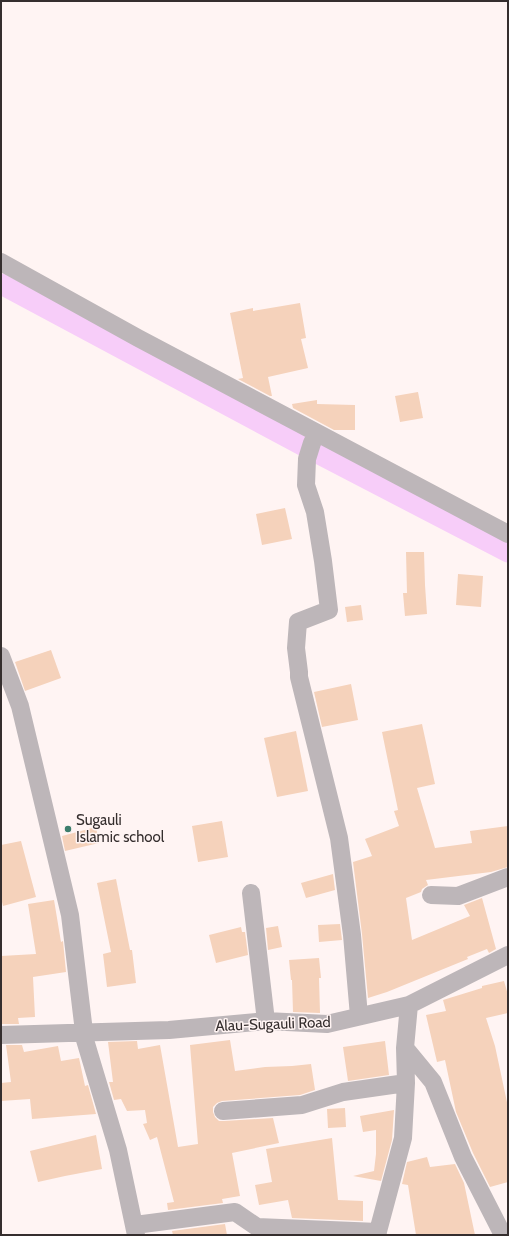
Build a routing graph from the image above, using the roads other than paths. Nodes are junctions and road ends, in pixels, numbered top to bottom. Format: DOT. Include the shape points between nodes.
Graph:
graph roads {
  1 [pos="1,262"];
  2 [pos="317,433"];
  3 [pos="508,534"];
  4 [pos="1,656"];
  5 [pos="508,877"];
  6 [pos="251,893"];
  7 [pos="430,896"];
  8 [pos="508,955"];
  9 [pos="409,1005"];
  10 [pos="359,1016"];
  11 [pos="266,1021"];
  12 [pos="83,1032"];
  13 [pos="1,1035"];
  14 [pos="405,1048"];
  15 [pos="406,1083"];
  16 [pos="223,1111"];
  17 [pos="136,1230"];
  18 [pos="378,1233"];
  19 [pos="503,1235"];
  1 -- 2 [label="street"];
  2 -- 3 [label="street"];
  2 -- 10 [label="street" via="306,458 306,485 315,512 329,610 298,622 296,648 299,676 339,838 352,935"];
  4 -- 12 [label="street" via="20,706 70,915"];
  5 -- 7 [label="street" via="458,896"];
  6 -- 11 [label="street"];
  8 -- 9 [label="street, Alau-Sugauli Road"];
  9 -- 10 [label="street, Alau-Sugauli Road"];
  9 -- 14 [label="street"];
  10 -- 11 [label="street, Alau-Sugauli Road" via="327,1024"];
  11 -- 12 [label="street, Alau-Sugauli Road" via="169,1030"];
  12 -- 13 [label="street, Alau-Sugauli Road"];
  12 -- 17 [label="street" via="118,1150"];
  14 -- 15 [label="street"];
  14 -- 19 [label="street" via="433,1082 463,1157"];
  15 -- 16 [label="street" via="343,1092 302,1105"];
  15 -- 18 [label="street" via="403,1138"];
  17 -- 18 [label="street" via="235,1212 257,1227"];
}
